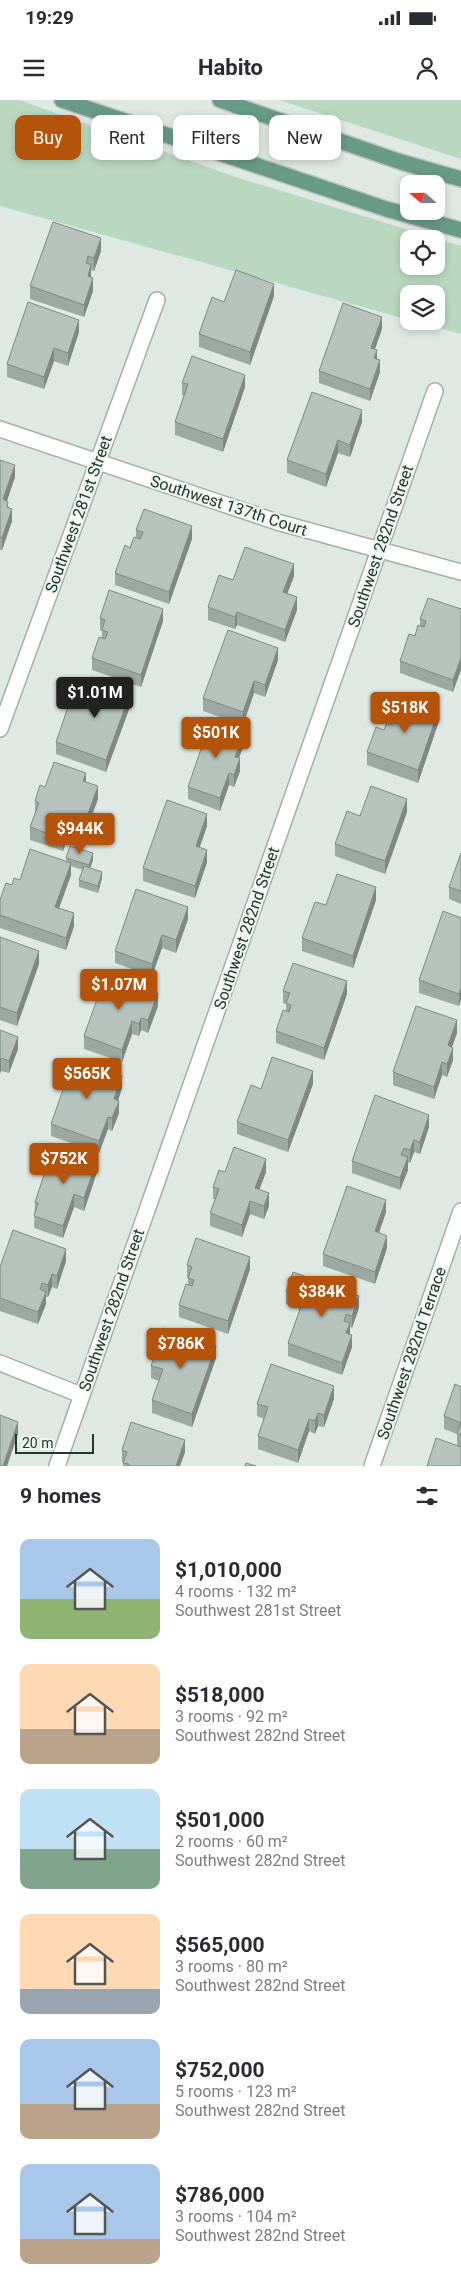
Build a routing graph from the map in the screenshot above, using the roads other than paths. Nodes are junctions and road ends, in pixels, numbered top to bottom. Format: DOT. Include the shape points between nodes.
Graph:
graph roads {
  1 [pos="62,100"];
  2 [pos="220,100"];
  3 [pos="461,179"];
  4 [pos="461,230"];
  5 [pos="158,300"];
  6 [pos="435,391"];
  7 [pos="0,429"];
  8 [pos="97,463"];
  9 [pos="379,550"];
  10 [pos="461,572"];
  11 [pos="0,729"];
  12 [pos="461,1211"];
  13 [pos="0,1363"];
  14 [pos="81,1394"];
  15 [pos="57,1466"];
  16 [pos="372,1466"];
  1 -- 4 [label="main road" via="386,209"];
  2 -- 3 [label="main road"];
  5 -- 8 [label="street, Southwest 281st Street"];
  6 -- 9 [label="street, Southwest 282nd Street"];
  7 -- 8 [label="street, Southwest 137th Court"];
  8 -- 9 [label="street, Southwest 137th Court" via="277,522"];
  8 -- 11 [label="street, Southwest 281st Street"];
  9 -- 10 [label="street, Southwest 137th Court"];
  9 -- 14 [label="street, Southwest 282nd Street"];
  12 -- 16 [label="street, Southwest 282nd Terrace"];
  13 -- 14 [label="street"];
  14 -- 15 [label="street, Southwest 282nd Street"];
}
